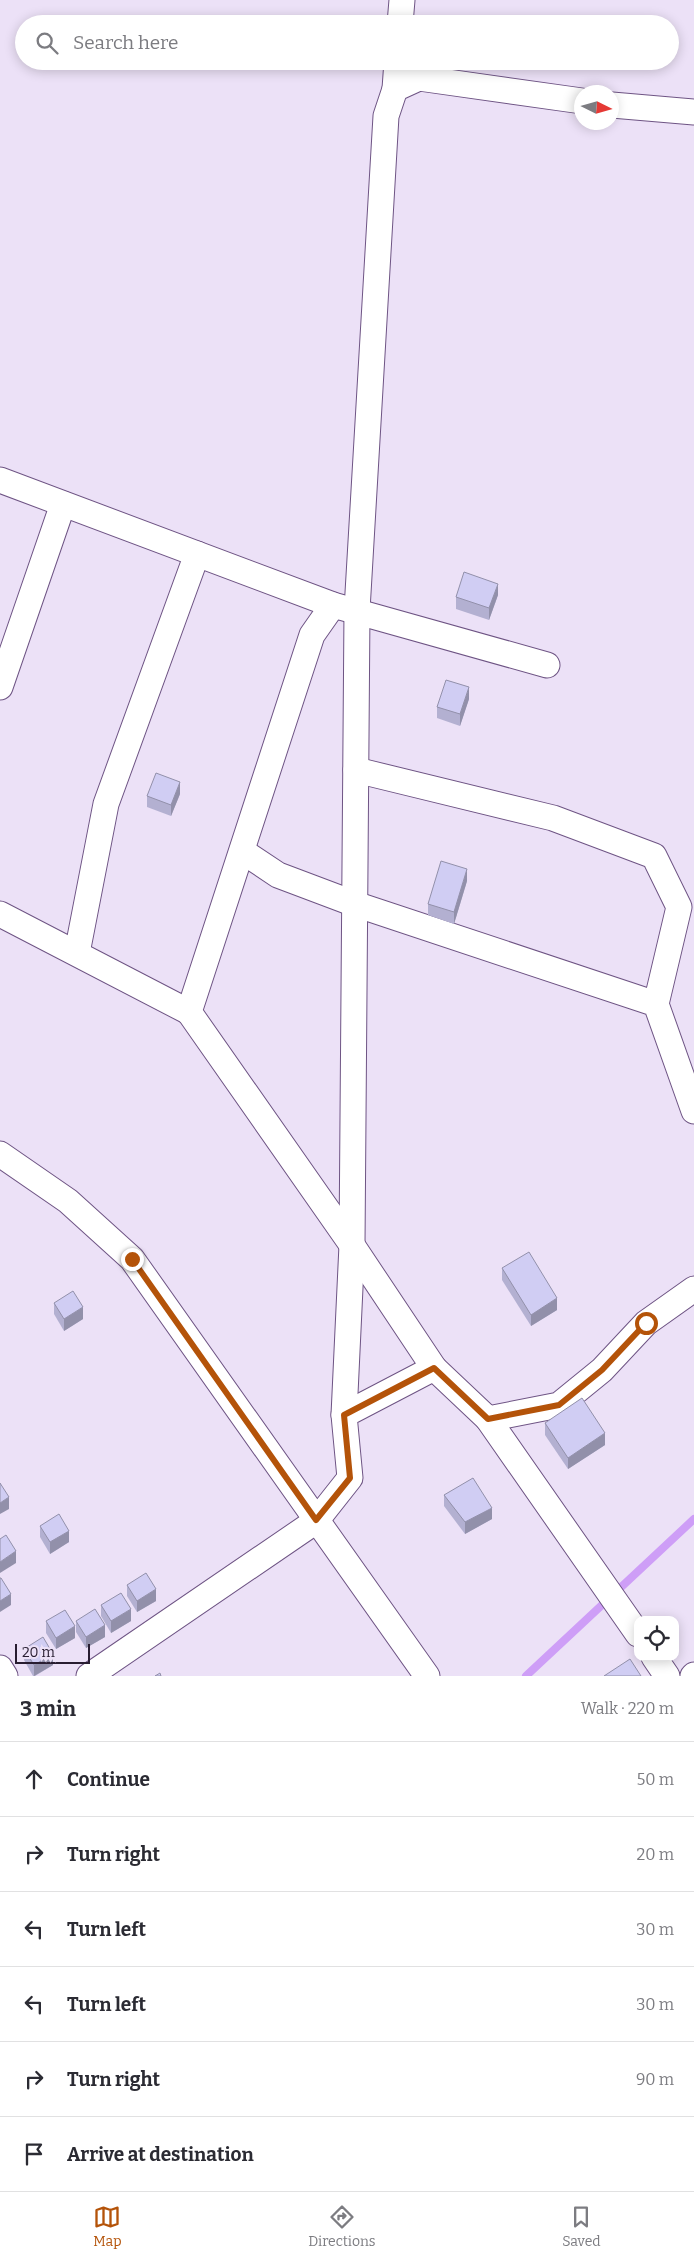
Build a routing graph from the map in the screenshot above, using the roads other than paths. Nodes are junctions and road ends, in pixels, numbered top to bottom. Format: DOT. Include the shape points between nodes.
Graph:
graph roads {
  1 [pos="402,0"];
  2 [pos="401,15"];
  3 [pos="396,70"];
  4 [pos="395,90"];
  5 [pos="574,100"];
  6 [pos="619,106"];
  7 [pos="694,112"];
  8 [pos="0,480"];
  9 [pos="63,504"];
  10 [pos="196,554"];
  11 [pos="333,605"];
  12 [pos="357,610"];
  13 [pos="547,665"];
  14 [pos="0,688"];
  15 [pos="356,770"];
  16 [pos="242,851"];
  17 [pos="355,904"];
  18 [pos="0,914"];
  19 [pos="77,953"];
  20 [pos="656,1004"];
  21 [pos="189,1012"];
  22 [pos="694,1111"];
  23 [pos="0,1154"];
  24 [pos="352,1245"];
  25 [pos="694,1289"];
  26 [pos="434,1368"];
  27 [pos="344,1415"];
  28 [pos="488,1419"];
  29 [pos="316,1520"];
  30 [pos="634,1628"];
  31 [pos="657,1661"];
  32 [pos="0,1668"];
  33 [pos="5,1676"];
  34 [pos="89,1676"];
  35 [pos="427,1676"];
  36 [pos="667,1676"];
  1 -- 2 [label="street"];
  3 -- 4 [label="street"];
  4 -- 5 [label="street" via="419,78"];
  4 -- 12 [label="street" via="386,116"];
  6 -- 7 [label="street"];
  8 -- 9 [label="street"];
  9 -- 10 [label="street"];
  9 -- 14 [label="street"];
  10 -- 11 [label="street"];
  10 -- 19 [label="street" via="106,804"];
  11 -- 12 [label="street"];
  11 -- 16 [label="street" via="312,635"];
  12 -- 13 [label="street"];
  12 -- 15 [label="street"];
  15 -- 17 [label="street"];
  15 -- 20 [label="street" via="553,818 654,856 680,907"];
  16 -- 17 [label="street" via="278,875"];
  16 -- 21 [label="street"];
  17 -- 20 [label="street"];
  17 -- 24 [label="street"];
  18 -- 19 [label="street"];
  19 -- 21 [label="street"];
  20 -- 22 [label="street"];
  21 -- 24 [label="street"];
  23 -- 29 [label="street" via="68,1201 132,1259"];
  24 -- 26 [label="street"];
  24 -- 27 [label="street"];
  25 -- 28 [label="street" via="646,1323 602,1370 559,1405"];
  26 -- 27 [label="street"];
  26 -- 28 [label="street"];
  27 -- 29 [label="street" via="350,1478"];
  28 -- 30 [label="street"];
  29 -- 34 [label="street"];
  29 -- 35 [label="street"];
  31 -- 36 [label="street"];
  32 -- 33 [label="street"];
}
